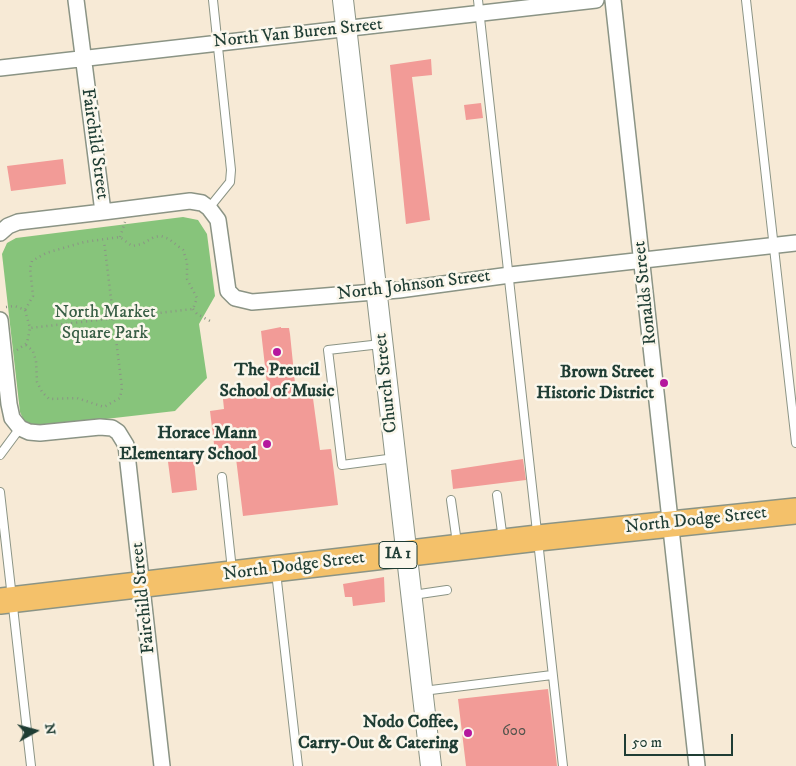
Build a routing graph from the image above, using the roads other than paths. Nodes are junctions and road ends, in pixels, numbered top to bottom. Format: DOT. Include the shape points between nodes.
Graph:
graph roads {
  1 [pos="76,0"];
  2 [pos="212,0"];
  3 [pos="343,0"];
  4 [pos="596,0"];
  5 [pos="612,0"];
  6 [pos="746,0"];
  7 [pos="479,7"];
  8 [pos="346,29"];
  9 [pos="217,43"];
  10 [pos="82,58"];
  11 [pos="0,68"];
  12 [pos="209,208"];
  13 [pos="103,212"];
  14 [pos="0,233"];
  15 [pos="796,243"];
  16 [pos="774,246"];
  17 [pos="642,261"];
  18 [pos="510,275"];
  19 [pos="377,292"];
  20 [pos="0,328"];
  21 [pos="382,344"];
  22 [pos="20,428"];
  23 [pos="796,443"];
  24 [pos="0,455"];
  25 [pos="395,458"];
  26 [pos="222,477"];
  27 [pos="0,492"];
  28 [pos="497,495"];
  29 [pos="451,500"];
  30 [pos="796,511"];
  31 [pos="671,524"];
  32 [pos="538,538"];
  33 [pos="503,542"];
  34 [pos="457,548"];
  35 [pos="406,554"];
  36 [pos="276,570"];
  37 [pos="233,574"];
  38 [pos="143,586"];
  39 [pos="447,590"];
  40 [pos="411,596"];
  41 [pos="6,601"];
  42 [pos="552,675"];
  43 [pos="422,691"];
  44 [pos="31,766"];
  45 [pos="162,766"];
  46 [pos="298,766"];
  47 [pos="430,766"];
  48 [pos="563,766"];
  49 [pos="697,766"];
  1 -- 10 [label="street, Fairchild Street"];
  2 -- 9 [label="lane"];
  3 -- 8 [label="street, Church Street"];
  4 -- 7 [label="street, North Van Buren Street"];
  5 -- 17 [label="street, Ronalds Street"];
  6 -- 16 [label="lane"];
  7 -- 8 [label="street, North Van Buren Street"];
  7 -- 18 [label="lane"];
  8 -- 9 [label="street, North Van Buren Street"];
  8 -- 19 [label="street, Church Street"];
  9 -- 10 [label="street, North Van Buren Street"];
  9 -- 12 [label="lane" via="232,170 230,182"];
  10 -- 11 [label="street, North Van Buren Street"];
  10 -- 13 [label="street, Fairchild Street"];
  12 -- 13 [label="street" via="190,200"];
  12 -- 19 [label="street, North Johnson Street" via="218,220 226,286 234,298 252,302"];
  13 -- 14 [label="street, Fairchild Street" via="18,222"];
  15 -- 16 [label="street, North Johnson Street"];
  16 -- 17 [label="street, North Johnson Street"];
  16 -- 23 [label="lane"];
  17 -- 18 [label="street, North Johnson Street"];
  17 -- 31 [label="street, Ronalds Street"];
  18 -- 19 [label="street, North Johnson Street"];
  18 -- 32 [label="lane"];
  19 -- 21 [label="street, Church Street"];
  20 -- 22 [label="street" via="12,418"];
  21 -- 25 [label="street, Church Street"];
  21 -- 25 [label="lane" via="328,350 342,465"];
  22 -- 24 [label="lane"];
  22 -- 38 [label="street, Fairchild Street" via="40,433 100,427 118,432 126,445"];
  25 -- 35 [label="street, Church Street"];
  26 -- 37 [label="lane"];
  27 -- 41 [label="lane"];
  28 -- 33 [label="lane"];
  29 -- 34 [label="lane"];
  30 -- 31 [label="main road, North Dodge Street / IA 1"];
  31 -- 32 [label="main road, North Dodge Street / IA 1"];
  31 -- 49 [label="street, Ronalds Street"];
  32 -- 33 [label="main road, North Dodge Street / IA 1"];
  32 -- 42 [label="lane"];
  33 -- 34 [label="main road, North Dodge Street / IA 1"];
  34 -- 35 [label="main road, North Dodge Street / IA 1"];
  35 -- 36 [label="main road, North Dodge Street / IA 1"];
  35 -- 40 [label="street, Church Street"];
  36 -- 37 [label="main road, North Dodge Street / IA 1"];
  36 -- 46 [label="lane"];
  37 -- 38 [label="main road, North Dodge Street / IA 1"];
  38 -- 41 [label="main road, North Dodge Street / IA 1"];
  38 -- 45 [label="street, Fairchild Street"];
  39 -- 40 [label="lane"];
  40 -- 43 [label="street, Church Street"];
  41 -- 44 [label="lane"];
  42 -- 43 [label="lane"];
  42 -- 48 [label="lane"];
  43 -- 47 [label="street, Church Street"];
}
